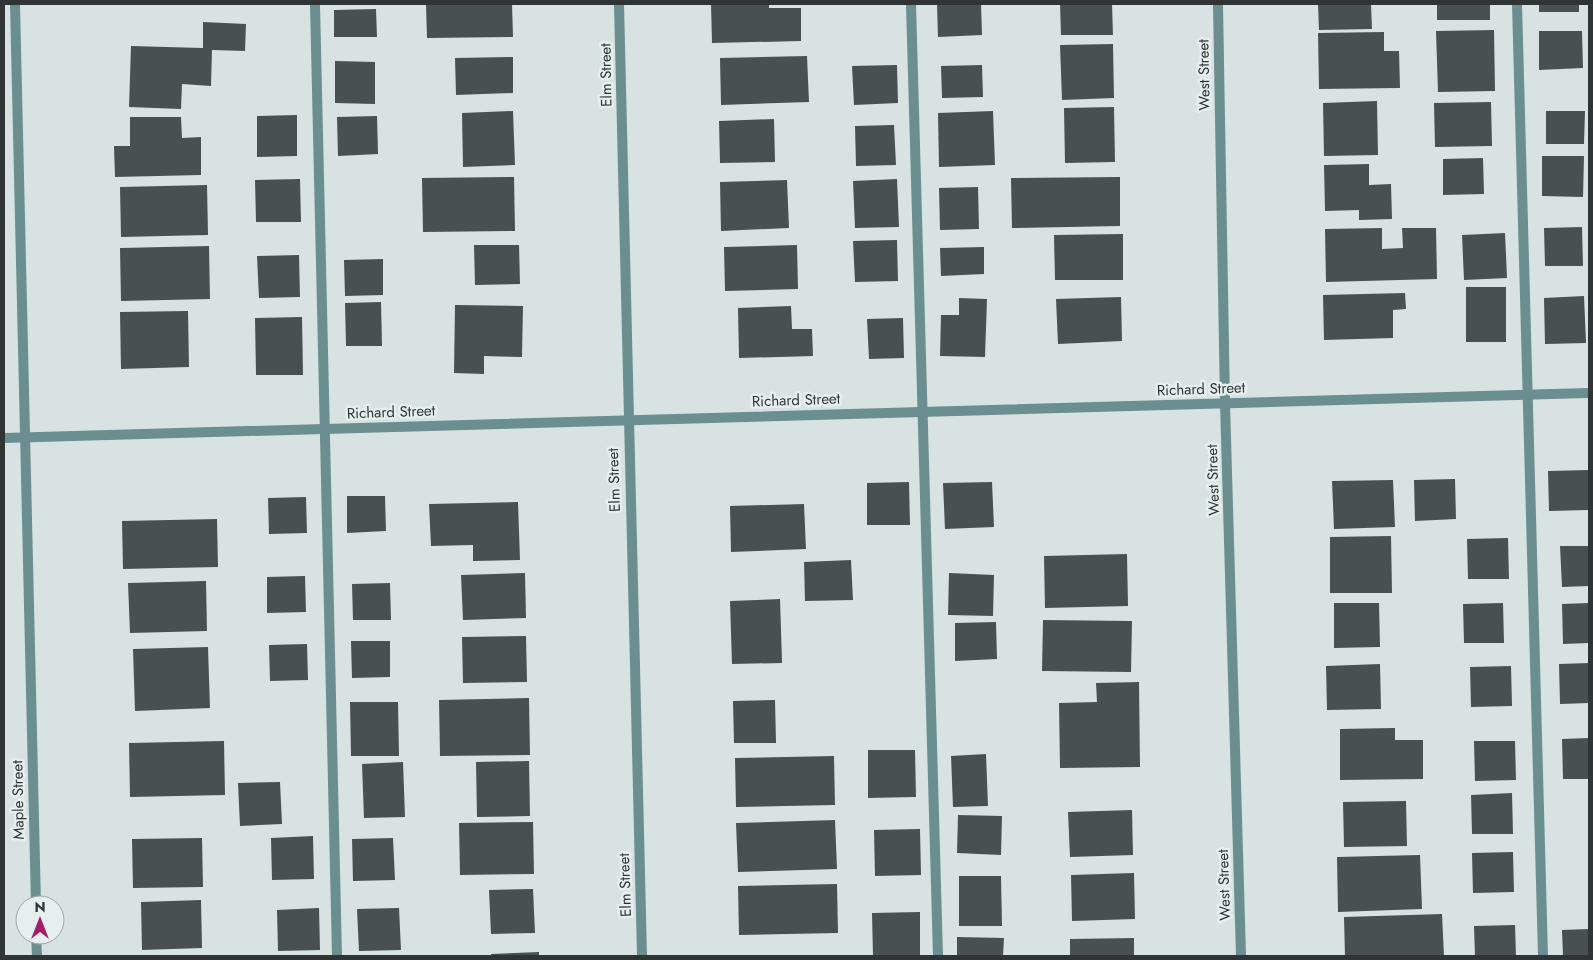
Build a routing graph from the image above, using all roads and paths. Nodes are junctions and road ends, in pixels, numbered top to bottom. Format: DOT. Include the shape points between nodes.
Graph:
graph roads {
  1 [pos="15,4"];
  2 [pos="315,4"];
  3 [pos="619,4"];
  4 [pos="911,4"];
  5 [pos="1218,4"];
  6 [pos="1517,4"];
  7 [pos="1589,393"];
  8 [pos="1528,395"];
  9 [pos="1225,403"];
  10 [pos="923,412"];
  11 [pos="628,420"];
  12 [pos="325,429"];
  13 [pos="4,438"];
  14 [pos="25,438"];
  15 [pos="36,895"];
  16 [pos="337,956"];
  17 [pos="642,956"];
  18 [pos="938,956"];
  19 [pos="1241,956"];
  20 [pos="1543,956"];
  1 -- 14 [label="street, Maple Street"];
  2 -- 12 [label="street"];
  3 -- 11 [label="street, Elm Street"];
  4 -- 10 [label="street"];
  5 -- 9 [label="street, West Street"];
  6 -- 8 [label="street"];
  7 -- 8 [label="street, Richard Street"];
  8 -- 9 [label="street, Richard Street"];
  8 -- 20 [label="street"];
  9 -- 10 [label="street, Richard Street"];
  9 -- 19 [label="street, West Street"];
  10 -- 11 [label="street, Richard Street"];
  10 -- 18 [label="street"];
  11 -- 12 [label="street, Richard Street"];
  11 -- 17 [label="street, Elm Street"];
  12 -- 14 [label="street, Richard Street"];
  12 -- 16 [label="street"];
  13 -- 14 [label="street, Richard Street"];
  14 -- 15 [label="street, Maple Street"];
}
